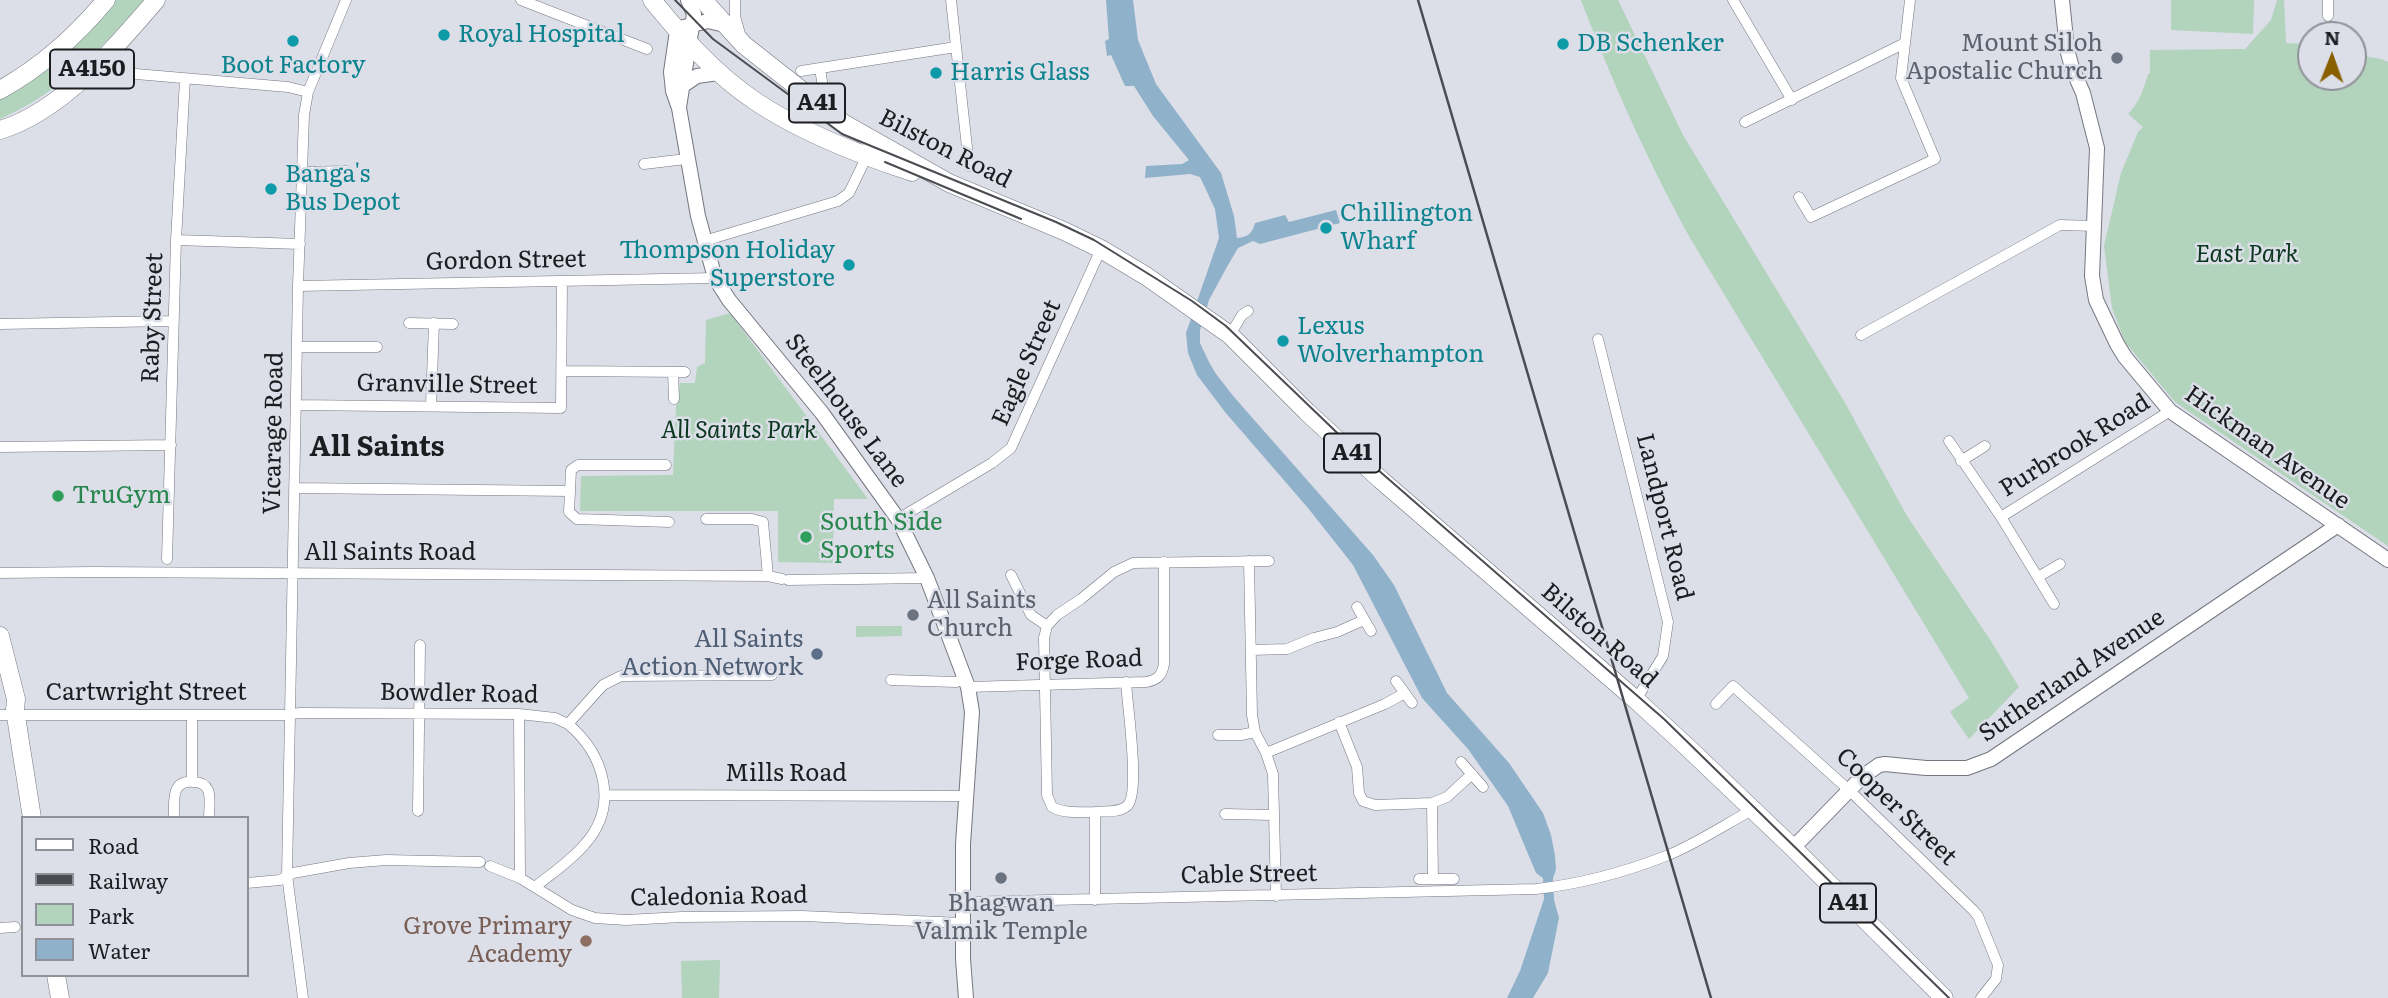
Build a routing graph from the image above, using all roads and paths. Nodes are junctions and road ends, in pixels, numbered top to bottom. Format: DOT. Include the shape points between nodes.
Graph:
graph roads {
  1 [pos="106,0"];
  2 [pos="156,0"];
  3 [pos="346,0"];
  4 [pos="521,0"];
  5 [pos="652,0"];
  6 [pos="688,0"];
  7 [pos="703,0"];
  8 [pos="735,0"];
  9 [pos="951,0"];
  10 [pos="1733,0"];
  11 [pos="1910,0"];
  12 [pos="2062,0"];
  13 [pos="2328,0"];
  14 [pos="2328,16"];
  15 [pos="725,25"];
  16 [pos="686,33"];
  17 [pos="1905,43"];
  18 [pos="744,45"];
  19 [pos="956,47"];
  20 [pos="647,49"];
  21 [pos="820,68"];
  22 [pos="801,71"];
  23 [pos="719,73"];
  24 [pos="136,74"];
  25 [pos="185,79"];
  26 [pos="682,86"];
  27 [pos="823,88"];
  28 [pos="0,90"];
  29 [pos="308,92"];
  30 [pos="1792,100"];
  31 [pos="679,108"];
  32 [pos="1745,121"];
  33 [pos="8,127"];
  34 [pos="0,139"];
  35 [pos="867,156"];
  36 [pos="686,159"];
  37 [pos="645,164"];
  38 [pos="969,166"];
  39 [pos="346,171"];
  40 [pos="302,172"];
  41 [pos="949,183"];
  42 [pos="1799,197"];
  43 [pos="2095,226"];
  44 [pos="176,240"];
  45 [pos="704,241"];
  46 [pos="300,244"];
  47 [pos="1101,249"];
  48 [pos="715,278"];
  49 [pos="562,281"];
  50 [pos="298,286"];
  51 [pos="1248,311"];
  52 [pos="173,321"];
  53 [pos="409,323"];
  54 [pos="434,323"];
  55 [pos="0,324"];
  56 [pos="453,324"];
  57 [pos="1230,335"];
  58 [pos="1861,335"];
  59 [pos="1598,339"];
  60 [pos="297,347"];
  61 [pos="377,347"];
  62 [pos="562,371"];
  63 [pos="673,372"];
  64 [pos="685,372"];
  65 [pos="674,399"];
  66 [pos="296,405"];
  67 [pos="431,405"];
  68 [pos="2171,411"];
  69 [pos="1949,441"];
  70 [pos="171,445"];
  71 [pos="1985,446"];
  72 [pos="0,447"];
  73 [pos="1962,461"];
  74 [pos="666,466"];
  75 [pos="294,488"];
  76 [pos="570,491"];
  77 [pos="2001,517"];
  78 [pos="706,519"];
  79 [pos="898,519"];
  80 [pos="669,522"];
  81 [pos="2338,525"];
  82 [pos="167,559"];
  83 [pos="2388,560"];
  84 [pos="1249,561"];
  85 [pos="1269,561"];
  86 [pos="1164,562"];
  87 [pos="2060,564"];
  88 [pos="293,574"];
  89 [pos="1,575"];
  90 [pos="1011,575"];
  91 [pos="768,576"];
  92 [pos="2038,577"];
  93 [pos="927,578"];
  94 [pos="2054,604"];
  95 [pos="1357,607"];
  96 [pos="1364,620"];
  97 [pos="1046,626"];
  98 [pos="1371,631"];
  99 [pos="0,636"];
  100 [pos="420,645"];
  101 [pos="1251,650"];
  102 [pos="0,673"];
  103 [pos="772,676"];
  104 [pos="891,680"];
  105 [pos="1396,681"];
  106 [pos="1126,682"];
  107 [pos="967,683"];
  108 [pos="1044,684"];
  109 [pos="1405,693"];
  110 [pos="1636,700"];
  111 [pos="1412,704"];
  112 [pos="1716,704"];
  113 [pos="10,713"];
  114 [pos="420,714"];
  115 [pos="192,715"];
  116 [pos="291,715"];
  117 [pos="519,715"];
  118 [pos="1339,722"];
  119 [pos="568,724"];
  120 [pos="1255,732"];
  121 [pos="1218,735"];
  122 [pos="1266,753"];
  123 [pos="1461,762"];
  124 [pos="1472,774"];
  125 [pos="192,781"];
  126 [pos="1483,787"];
  127 [pos="1850,791"];
  128 [pos="606,795"];
  129 [pos="966,796"];
  130 [pos="1432,803"];
  131 [pos="1752,810"];
  132 [pos="418,811"];
  133 [pos="1095,812"];
  134 [pos="1225,814"];
  135 [pos="1273,815"];
  136 [pos="32,816"];
  137 [pos="174,816"];
  138 [pos="209,816"];
  139 [pos="1793,848"];
  140 [pos="287,875"];
  141 [pos="520,878"];
  142 [pos="1419,879"];
  143 [pos="1433,879"];
  144 [pos="1454,879"];
  145 [pos="248,883"];
  146 [pos="535,887"];
  147 [pos="1276,895"];
  148 [pos="1095,900"];
  149 [pos="962,902"];
  150 [pos="962,923"];
  151 [pos="15,927"];
  152 [pos="0,929"];
  153 [pos="56,977"];
  154 [pos="60,998"];
  155 [pos="303,998"];
  156 [pos="966,998"];
  157 [pos="1943,998"];
  158 [pos="1981,998"];
  1 -- 28 [label="highway, A4150" via="66,43"];
  2 -- 33 [label="highway, A4150" via="111,52 72,87"];
  3 -- 29 [label="street, Vicarage Road"];
  4 -- 20 [label="street"];
  5 -- 16 [label="highway, Bilston Road / A41"];
  6 -- 16 [label="street, Steelhouse Lane" via="694,14"];
  7 -- 15 [label="highway, Bilston Road / A41"];
  8 -- 18 [label="street"];
  9 -- 19 [label="street"];
  10 -- 30 [label="street"];
  11 -- 17 [label="street"];
  12 -- 43 [label="street, Hickman Avenue" via="2067,49 2097,148"];
  13 -- 14 [label="street"];
  15 -- 16 [label="street" via="708,21"];
  15 -- 18 [label="highway, Bilston Road / A41"];
  16 -- 23 [label="highway, Bilston Road / A41"];
  16 -- 26 [label="street, Steelhouse Lane"];
  16 -- 31 [label="street, Steelhouse Lane" via="671,72"];
  17 -- 30 [label="street"];
  17 -- 42 [label="street" via="1901,78 1935,159 1811,217"];
  18 -- 41 [label="highway, Bilston Road / A41" via="843,123"];
  19 -- 21 [label="street"];
  19 -- 38 [label="street"];
  21 -- 22 [label="street"];
  21 -- 27 [label="street"];
  23 -- 26 [label="street" via="697,76"];
  23 -- 35 [label="highway, Bilston Road / A41" via="778,115"];
  24 -- 25 [label="street"];
  25 -- 29 [label="street"];
  25 -- 44 [label="street, Raby Street"];
  26 -- 31 [label="street, Steelhouse Lane"];
  29 -- 40 [label="street, Vicarage Road"];
  30 -- 32 [label="street"];
  31 -- 36 [label="street, Steelhouse Lane"];
  33 -- 34 [label="highway"];
  35 -- 41 [label="highway, Bilston Road / A41"];
  35 -- 45 [label="street" via="849,193 838,201"];
  36 -- 37 [label="street"];
  36 -- 45 [label="street, Steelhouse Lane"];
  39 -- 40 [label="street"];
  40 -- 46 [label="street, Vicarage Road"];
  41 -- 47 [label="highway, Bilston Road / A41"];
  43 -- 58 [label="street" via="2060,225"];
  43 -- 68 [label="street, Hickman Avenue" via="2092,276 2105,322 2125,357"];
  44 -- 46 [label="street"];
  44 -- 52 [label="street, Raby Street"];
  45 -- 48 [label="street, Steelhouse Lane"];
  46 -- 50 [label="street, Vicarage Road"];
  47 -- 57 [label="highway, Bilston Road / A41"];
  47 -- 79 [label="street, Eagle Street" via="1011,448"];
  48 -- 49 [label="street, Gordon Street"];
  48 -- 79 [label="street, Steelhouse Lane" via="822,413"];
  49 -- 50 [label="street, Gordon Street"];
  49 -- 62 [label="street, Granville Street"];
  50 -- 60 [label="street, Vicarage Road"];
  51 -- 57 [label="street"];
  52 -- 55 [label="street"];
  52 -- 70 [label="street, Raby Street"];
  53 -- 54 [label="street"];
  54 -- 56 [label="street"];
  54 -- 67 [label="street"];
  57 -- 110 [label="highway, Bilston Road / A41" via="1371,471"];
  59 -- 110 [label="street, Landport Road" via="1668,622 1663,656"];
  60 -- 61 [label="street"];
  60 -- 66 [label="street, Vicarage Road"];
  62 -- 63 [label="street, Granville Street"];
  62 -- 67 [label="street, Granville Street" via="561,408"];
  63 -- 64 [label="street, Granville Street"];
  63 -- 65 [label="street"];
  66 -- 67 [label="street, Granville Street"];
  66 -- 75 [label="street, Vicarage Road"];
  68 -- 77 [label="street, Purbrook Road"];
  68 -- 81 [label="street, Hickman Avenue"];
  69 -- 73 [label="street, Purbrook Road"];
  70 -- 72 [label="street"];
  70 -- 82 [label="street, Raby Street"];
  71 -- 73 [label="street, Purbrook Road"];
  73 -- 77 [label="street, Purbrook Road"];
  74 -- 76 [label="street" via="578,465 571,470"];
  75 -- 76 [label="street"];
  75 -- 88 [label="street, Vicarage Road"];
  76 -- 80 [label="street" via="569,512 578,519"];
  77 -- 92 [label="street, Purbrook Road"];
  78 -- 91 [label="street" via="763,522"];
  79 -- 93 [label="street, Steelhouse Lane"];
  81 -- 83 [label="street, Hickman Avenue"];
  81 -- 127 [label="street, Sutherland Avenue" via="1991,759 1967,768 1879,765"];
  84 -- 85 [label="street"];
  84 -- 86 [label="street"];
  84 -- 101 [label="street"];
  86 -- 97 [label="street" via="1125,565"];
  86 -- 106 [label="street, Forge Road" via="1162,674 1152,681"];
  87 -- 92 [label="street"];
  88 -- 89 [label="street, All Saints Road"];
  88 -- 91 [label="street, All Saints Road"];
  88 -- 116 [label="street, Vicarage Road"];
  90 -- 97 [label="street" via="1031,615"];
  91 -- 93 [label="street, All Saints Road"];
  92 -- 94 [label="street, Purbrook Road"];
  93 -- 107 [label="street, Steelhouse Lane"];
  95 -- 96 [label="street"];
  96 -- 98 [label="street"];
  96 -- 101 [label="street" via="1287,649"];
  97 -- 108 [label="street"];
  99 -- 113 [label="highway" via="16,699"];
  100 -- 114 [label="street"];
  101 -- 120 [label="street"];
  102 -- 113 [label="highway"];
  103 -- 119 [label="street, Bowdler Road" via="621,676 603,685"];
  104 -- 107 [label="street, Forge Road"];
  105 -- 109 [label="street"];
  106 -- 108 [label="street, Forge Road"];
  106 -- 133 [label="street" via="1132,797 1120,810"];
  107 -- 108 [label="street, Forge Road"];
  107 -- 129 [label="street, Steelhouse Lane" via="972,712"];
  108 -- 133 [label="street" via="1049,803 1063,812"];
  109 -- 111 [label="street"];
  109 -- 118 [label="street"];
  110 -- 131 [label="highway, Bilston Road / A41"];
  112 -- 127 [label="street, Cooper Street" via="1733,686"];
  113 -- 115 [label="street, Cartwright Street"];
  113 -- 136 [label="highway"];
  114 -- 116 [label="street, Bowdler Road"];
  114 -- 117 [label="street, Bowdler Road"];
  114 -- 132 [label="street"];
  115 -- 116 [label="street, Cartwright Street"];
  115 -- 125 [label="street"];
  116 -- 140 [label="street, Vicarage Road"];
  117 -- 119 [label="street, Bowdler Road" via="555,718"];
  117 -- 141 [label="street"];
  118 -- 122 [label="street"];
  118 -- 130 [label="street" via="1357,767 1363,801 1375,805"];
  119 -- 128 [label="street" via="597,760"];
  120 -- 121 [label="street"];
  120 -- 122 [label="street"];
  122 -- 135 [label="street" via="1273,774"];
  123 -- 124 [label="street"];
  124 -- 126 [label="street"];
  124 -- 130 [label="street" via="1447,797"];
  125 -- 137 [label="street" via="177,787"];
  125 -- 138 [label="street" via="208,790"];
  127 -- 139 [label="street, Sutherland Avenue"];
  127 -- 158 [label="street, Cooper Street" via="1978,916 1997,965 1996,979"];
  128 -- 129 [label="street, Mills Road"];
  128 -- 146 [label="street" via="598,824 584,846"];
  129 -- 149 [label="street, Steelhouse Lane"];
  130 -- 143 [label="street"];
  131 -- 139 [label="highway, Bilston Road / A41"];
  131 -- 147 [label="street, Cable Street" via="1668,855 1563,886"];
  133 -- 148 [label="street"];
  134 -- 135 [label="street"];
  135 -- 147 [label="street"];
  139 -- 157 [label="highway, Bilston Road / A41"];
  140 -- 141 [label="street, Caledonia Road" via="374,861 485,864"];
  140 -- 145 [label="street, Caledonia Road" via="280,880"];
  140 -- 155 [label="street, Vicarage Road"];
  141 -- 146 [label="street, Caledonia Road"];
  142 -- 143 [label="street"];
  143 -- 144 [label="street"];
  146 -- 150 [label="street, Caledonia Road" via="572,910 607,920 803,916"];
  147 -- 148 [label="street, Cable Street"];
  148 -- 149 [label="street, Cable Street"];
  149 -- 150 [label="street, Steelhouse Lane"];
  150 -- 156 [label="street, Steelhouse Lane"];
  151 -- 152 [label="street"];
  153 -- 154 [label="highway"];
}
